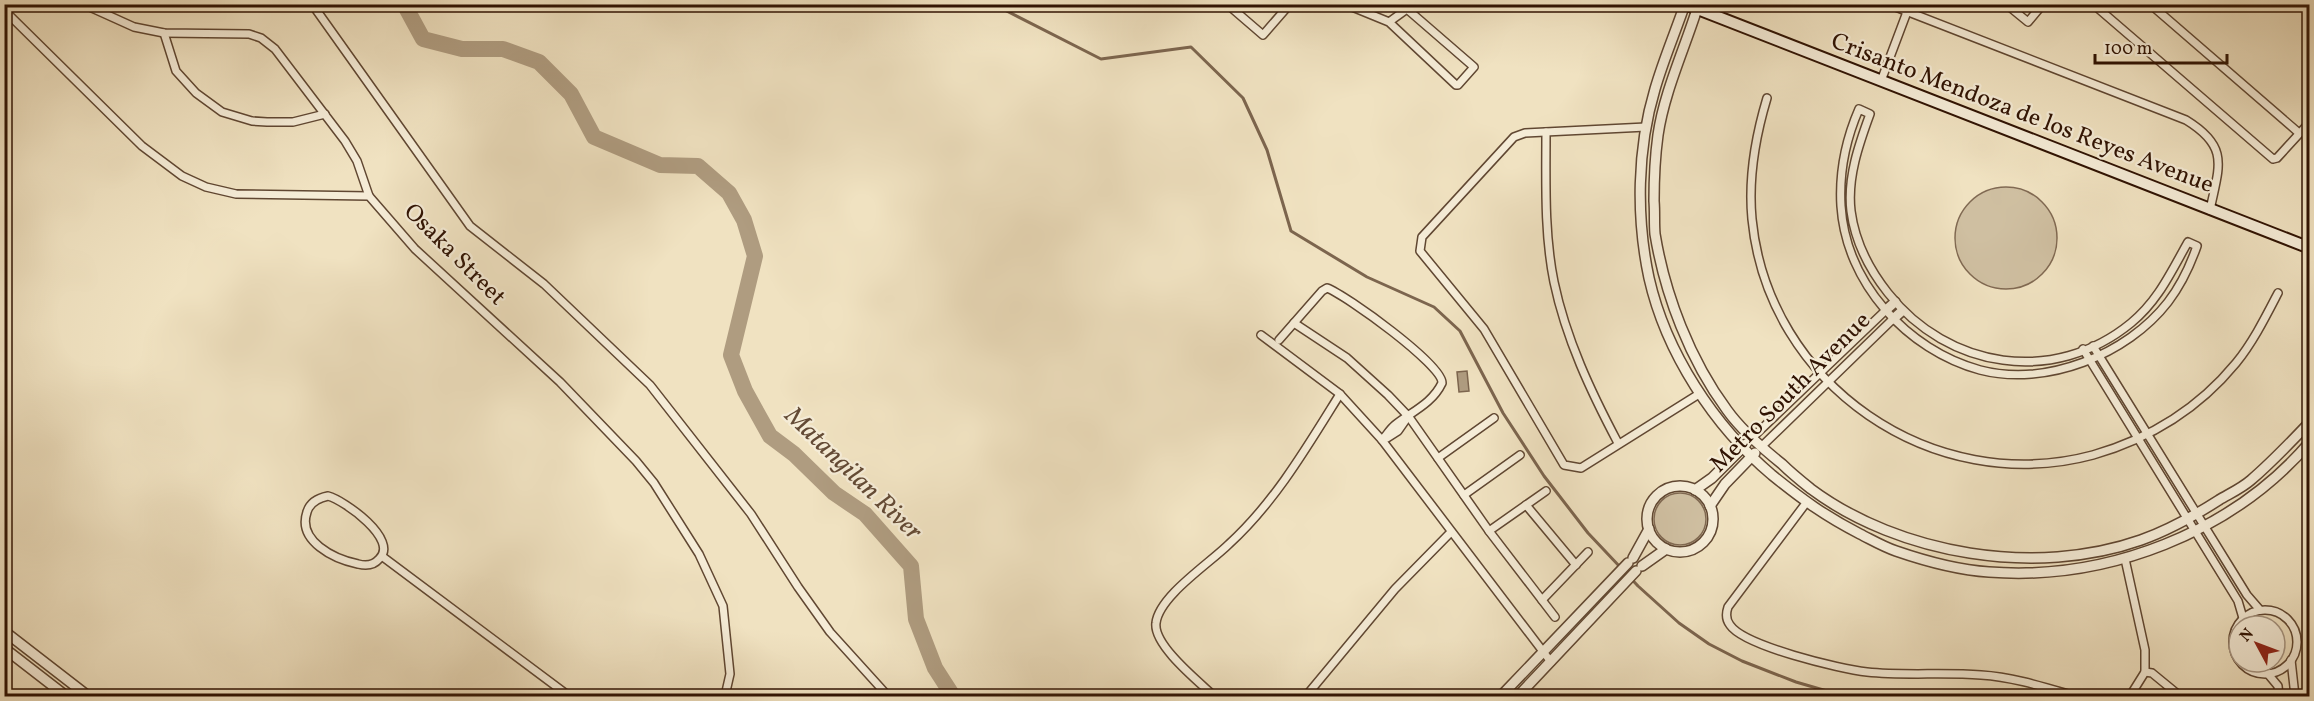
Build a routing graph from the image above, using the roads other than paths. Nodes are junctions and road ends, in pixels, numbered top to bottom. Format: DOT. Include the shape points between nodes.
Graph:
graph roads {
  1 [pos="83,4"];
  2 [pos="312,4"];
  3 [pos="1227,4"];
  4 [pos="1290,4"];
  5 [pos="1345,4"];
  6 [pos="1888,4"];
  7 [pos="2006,4"];
  8 [pos="2043,4"];
  9 [pos="2093,4"];
  10 [pos="2150,4"];
  11 [pos="1690,6"];
  12 [pos="4,10"];
  13 [pos="1907,12"];
  14 [pos="1389,22"];
  15 [pos="164,33"];
  16 [pos="1881,81"];
  17 [pos="1767,99"];
  18 [pos="325,114"];
  19 [pos="2310,122"];
  20 [pos="1646,127"];
  21 [pos="1546,132"];
  22 [pos="2299,133"];
  23 [pos="369,196"];
  24 [pos="2210,210"];
  25 [pos="2310,248"];
  26 [pos="2278,293"];
  27 [pos="1895,302"];
  28 [pos="1886,310"];
  29 [pos="1902,310"];
  30 [pos="1893,319"];
  31 [pos="1294,323"];
  32 [pos="1261,335"];
  33 [pos="1279,340"];
  34 [pos="2093,346"];
  35 [pos="2083,349"];
  36 [pos="2099,355"];
  37 [pos="2090,360"];
  38 [pos="1820,374"];
  39 [pos="1828,382"];
  40 [pos="1340,394"];
  41 [pos="1699,394"];
  42 [pos="1409,417"];
  43 [pos="1494,418"];
  44 [pos="2310,422"];
  45 [pos="2148,434"];
  46 [pos="1752,438"];
  47 [pos="2138,439"];
  48 [pos="1382,441"];
  49 [pos="2310,442"];
  50 [pos="1618,443"];
  51 [pos="1761,447"];
  52 [pos="1742,448"];
  53 [pos="1520,454"];
  54 [pos="1751,457"];
  55 [pos="1438,458"];
  56 [pos="1695,490"];
  57 [pos="1546,491"];
  58 [pos="1464,495"];
  59 [pos="1806,503"];
  60 [pos="1526,505"];
  61 [pos="1710,506"];
  62 [pos="2197,514"];
  63 [pos="2187,519"];
  64 [pos="2204,525"];
  65 [pos="1648,529"];
  66 [pos="1489,531"];
  67 [pos="2194,531"];
  68 [pos="1451,532"];
  69 [pos="1666,549"];
  70 [pos="1588,552"];
  71 [pos="382,557"];
  72 [pos="2125,559"];
  73 [pos="1576,565"];
  74 [pos="1542,600"];
  75 [pos="2260,610"];
  76 [pos="2242,614"];
  77 [pos="2252,614"];
  78 [pos="1555,616"];
  79 [pos="4,631"];
  80 [pos="4,648"];
  81 [pos="1543,652"];
  82 [pos="2291,660"];
  83 [pos="1551,662"];
  84 [pos="2287,664"];
  85 [pos="2145,672"];
  86 [pos="2268,674"];
  87 [pos="66,696"];
  88 [pos="88,696"];
  89 [pos="569,696"];
  90 [pos="725,696"];
  91 [pos="888,696"];
  92 [pos="1214,696"];
  93 [pos="1306,696"];
  94 [pos="1502,696"];
  95 [pos="1518,696"];
  96 [pos="2074,696"];
  97 [pos="2130,696"];
  98 [pos="2180,696"];
  99 [pos="2279,696"];
  100 [pos="2295,696"];
  1 -- 15 [label="street" via="134,27"];
  2 -- 91 [label="street" via="470,226 544,284 650,385 752,514 830,632"];
  3 -- 4 [label="street" via="1263,35"];
  5 -- 14 [label="street"];
  6 -- 13 [label="street"];
  7 -- 8 [label="street" via="2028,22"];
  9 -- 22 [label="street" via="2272,158 2277,158"];
  10 -- 22 [label="street"];
  11 -- 16 [label="main road, Crisanto Mendoza de los Reyes Avenue"];
  11 -- 20 [label="street" via="1654,90"];
  11 -- 46 [label="street" via="1658,133 1655,231 1677,315 1696,359 1727,411"];
  12 -- 23 [label="street, Osaka Street" via="142,146 182,176 236,194"];
  13 -- 16 [label="street"];
  13 -- 24 [label="street" via="2194,125 2214,144 2219,158"];
  14 -- 14 [label="street" via="1407,9 1474,67 1456,85"];
  15 -- 18 [label="street" via="249,34 261,38 275,49"];
  15 -- 18 [label="street" via="176,71 196,93 222,112 267,122 293,122"];
  16 -- 24 [label="main road, Crisanto Mendoza de los Reyes Avenue"];
  17 -- 38 [label="street" via="1758,128 1751,178 1756,248 1778,310"];
  18 -- 23 [label="street" via="357,161"];
  19 -- 22 [label="street"];
  20 -- 21 [label="street"];
  20 -- 41 [label="street" via="1640,184 1642,232 1650,279 1664,323"];
  21 -- 50 [label="street" via="1548,239 1554,283 1570,338"];
  21 -- 50 [label="street" via="1514,137 1422,237 1420,251 1484,329 1564,465 1581,468"];
  23 -- 90 [label="street, Osaka Street" via="415,249 560,382 654,483 699,554 723,606 730,674"];
  24 -- 25 [label="main road, Crisanto Mendoza de los Reyes Avenue"];
  26 -- 45 [label="street" via="2259,329 2217,384 2173,420"];
  27 -- 28 [label="street, Metro South Avenue"];
  27 -- 28 [label="street" via="1865,258 1851,210 1858,145 1870,114 1859,109 1843,166 1841,208 1855,260"];
  27 -- 29 [label="street"];
  28 -- 30 [label="street"];
  28 -- 38 [label="street, Metro South Avenue"];
  29 -- 30 [label="street, Metro South Avenue"];
  29 -- 35 [label="street" via="1949,345 1986,358 2030,361"];
  30 -- 37 [label="street" via="1945,357 1982,370 2030,373"];
  30 -- 39 [label="street, Metro South Avenue"];
  31 -- 33 [label="street"];
  31 -- 42 [label="street" via="1347,358"];
  31 -- 42 [label="street" via="1327,288 1402,339 1442,379 1435,394"];
  32 -- 40 [label="street"];
  34 -- 35 [label="street"];
  34 -- 36 [label="street"];
  34 -- 36 [label="street" via="2130,323 2153,301 2187,242 2197,246 2187,272 2166,304 2139,331"];
  35 -- 37 [label="street"];
  36 -- 37 [label="street"];
  36 -- 45 [label="street"];
  37 -- 47 [label="street"];
  38 -- 39 [label="street"];
  38 -- 46 [label="street, Metro South Avenue"];
  39 -- 47 [label="street" via="1876,422 1903,437 1962,458 1992,463 2052,463 2110,450"];
  39 -- 51 [label="street, Metro South Avenue"];
  40 -- 48 [label="street"];
  40 -- 92 [label="street" via="1267,504 1231,543 1169,597 1159,614 1156,631 1162,643"];
  41 -- 50 [label="street"];
  41 -- 52 [label="street"];
  42 -- 48 [label="street" via="1393,426"];
  42 -- 55 [label="street"];
  43 -- 55 [label="street"];
  44 -- 62 [label="street" via="2249,482"];
  45 -- 47 [label="street"];
  45 -- 62 [label="street"];
  46 -- 51 [label="street"];
  46 -- 52 [label="street, Metro South Avenue"];
  47 -- 63 [label="street"];
  48 -- 68 [label="street"];
  49 -- 64 [label="street" via="2256,494"];
  51 -- 54 [label="street, Metro South Avenue"];
  51 -- 63 [label="street" via="1811,489 1870,522 1925,544 1989,557 2078,555 2140,541"];
  52 -- 54 [label="street"];
  52 -- 56 [label="street, Metro South Avenue"];
  53 -- 58 [label="street"];
  54 -- 59 [label="street"];
  54 -- 61 [label="street, Metro South Avenue"];
  55 -- 58 [label="street"];
  56 -- 61 [label="street, Metro South Avenue"];
  56 -- 65 [label="street, Metro South Avenue" via="1677,486 1659,494 1648,510"];
  57 -- 60 [label="street"];
  58 -- 66 [label="street"];
  59 -- 72 [label="street" via="1893,550 1986,572 2034,573"];
  59 -- 96 [label="street" via="1728,607 1730,626 1741,634 1793,656 1845,668 1982,675 2022,681"];
  60 -- 66 [label="street"];
  60 -- 73 [label="street"];
  61 -- 69 [label="street, Metro South Avenue" via="1713,523 1703,542 1683,552"];
  62 -- 63 [label="street"];
  62 -- 64 [label="street"];
  63 -- 67 [label="street"];
  64 -- 67 [label="street"];
  64 -- 75 [label="street"];
  65 -- 69 [label="street"];
  65 -- 81 [label="street, Metro South Avenue" via="1630,562"];
  66 -- 74 [label="street"];
  67 -- 72 [label="street"];
  67 -- 76 [label="street" via="2238,601"];
  68 -- 81 [label="street"];
  68 -- 93 [label="street" via="1395,589"];
  69 -- 83 [label="street" via="1638,570"];
  70 -- 73 [label="street"];
  71 -- 71 [label="street" via="381,536 338,499 328,496 308,507 306,532 315,544 360,565 374,564"];
  71 -- 89 [label="street"];
  72 -- 85 [label="street" via="2145,650"];
  73 -- 74 [label="street"];
  74 -- 78 [label="street"];
  75 -- 77 [label="street"];
  75 -- 82 [label="street" via="2280,613 2291,623 2297,642"];
  79 -- 88 [label="street"];
  80 -- 87 [label="street"];
  81 -- 83 [label="street"];
  81 -- 94 [label="street, Metro South Avenue"];
  82 -- 84 [label="street"];
  82 -- 100 [label="street"];
  83 -- 95 [label="street"];
  85 -- 97 [label="street"];
  85 -- 98 [label="street" via="2152,673"];
  86 -- 99 [label="street" via="2278,686"];
}
